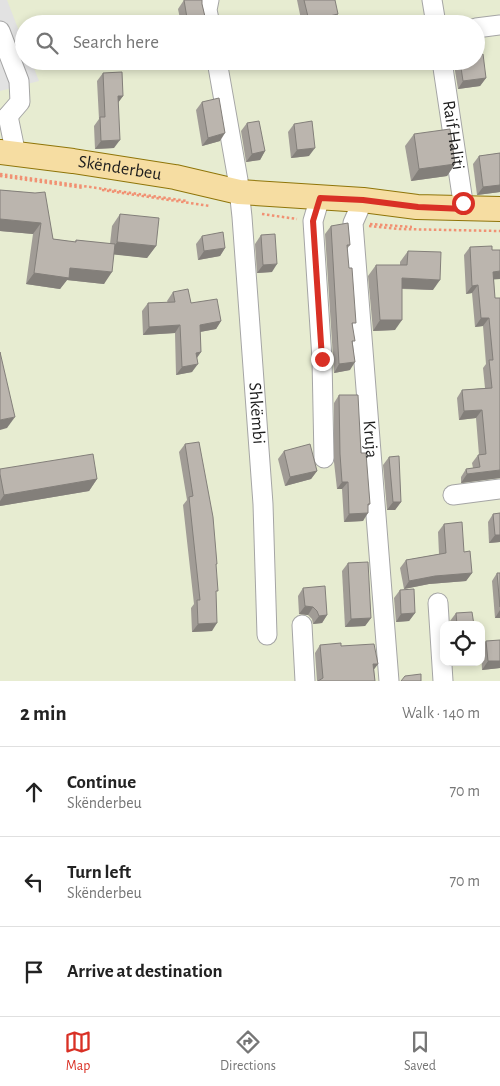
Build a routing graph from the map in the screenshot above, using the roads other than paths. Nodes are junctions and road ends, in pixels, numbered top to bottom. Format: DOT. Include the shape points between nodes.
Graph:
graph roads {
  1 [pos="209,0"];
  2 [pos="432,0"];
  3 [pos="208,15"];
  4 [pos="434,15"];
  5 [pos="500,25"];
  6 [pos="485,27"];
  7 [pos="0,31"];
  8 [pos="219,70"];
  9 [pos="443,70"];
  10 [pos="4,114"];
  11 [pos="8,154"];
  12 [pos="240,192"];
  13 [pos="320,198"];
  14 [pos="363,200"];
  15 [pos="464,209"];
  16 [pos="500,209"];
  17 [pos="324,458"];
  18 [pos="500,489"];
  19 [pos="452,495"];
  20 [pos="438,603"];
  21 [pos="302,625"];
  22 [pos="267,635"];
  23 [pos="305,681"];
  24 [pos="389,681"];
  25 [pos="444,681"];
  1 -- 3 [label="street"];
  2 -- 4 [label="street"];
  5 -- 6 [label="street"];
  7 -- 10 [label="street" via="19,81 20,102"];
  8 -- 12 [label="street"];
  9 -- 15 [label="street, Raif Haliti"];
  10 -- 11 [label="street"];
  11 -- 12 [label="main road, Skënderbeu" via="73,161"];
  12 -- 13 [label="main road, Skënderbeu"];
  12 -- 22 [label="street, Shkëmbi" via="263,504"];
  13 -- 14 [label="main road, Skënderbeu"];
  13 -- 17 [label="street" via="313,221 322,359"];
  14 -- 15 [label="main road, Skënderbeu"];
  14 -- 24 [label="street, Kruja" via="353,223"];
  15 -- 16 [label="main road, Skënderbeu"];
  18 -- 19 [label="street"];
  20 -- 25 [label="street"];
  21 -- 23 [label="street"];
}
